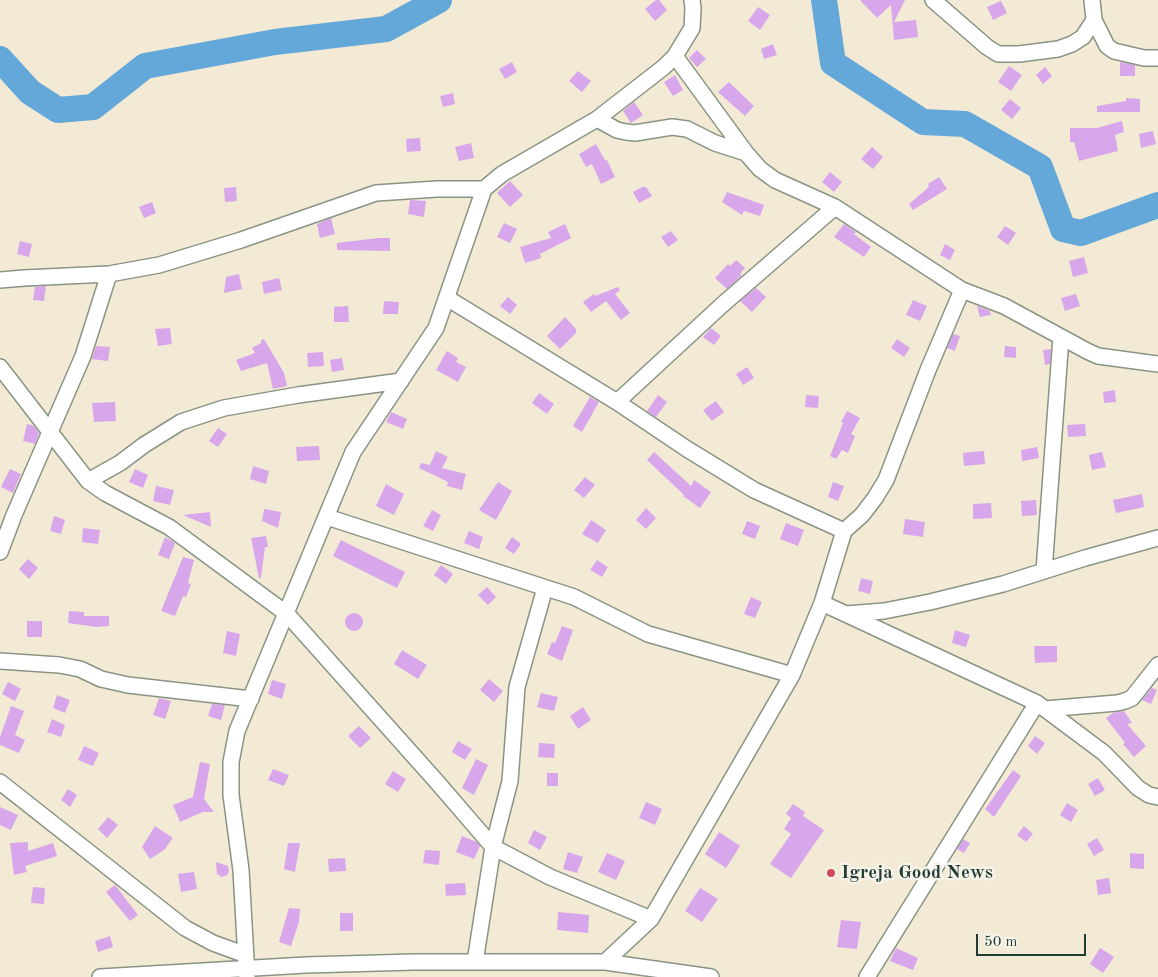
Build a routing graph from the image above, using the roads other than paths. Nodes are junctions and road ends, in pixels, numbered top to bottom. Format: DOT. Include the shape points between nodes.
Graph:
graph roads {
  1 [pos="692,0"];
  2 [pos="934,0"];
  3 [pos="1092,0"];
  4 [pos="1094,20"];
  5 [pos="675,56"];
  6 [pos="1158,58"];
  7 [pos="597,119"];
  8 [pos="746,153"];
  9 [pos="484,189"];
  10 [pos="835,207"];
  11 [pos="109,274"];
  12 [pos="0,280"];
  13 [pos="962,290"];
  14 [pos="447,298"];
  15 [pos="1060,337"];
  16 [pos="1158,364"];
  17 [pos="0,367"];
  18 [pos="401,381"];
  19 [pos="617,402"];
  20 [pos="51,433"];
  21 [pos="88,481"];
  22 [pos="14,515"];
  23 [pos="327,517"];
  24 [pos="0,523"];
  25 [pos="844,531"];
  26 [pos="1158,538"];
  27 [pos="0,552"];
  28 [pos="1044,571"];
  29 [pos="545,588"];
  30 [pos="822,603"];
  31 [pos="287,614"];
  32 [pos="844,614"];
  33 [pos="0,661"];
  34 [pos="1158,665"];
  35 [pos="792,675"];
  36 [pos="251,699"];
  37 [pos="1041,706"];
  38 [pos="0,782"];
  39 [pos="1158,797"];
  40 [pos="493,847"];
  41 [pos="651,919"];
  42 [pos="475,962"];
  43 [pos="605,962"];
  44 [pos="246,967"];
  45 [pos="309,971"];
  46 [pos="100,977"];
  47 [pos="711,977"];
  48 [pos="867,977"];
  1 -- 5 [label="street" via="692,28"];
  2 -- 4 [label="street" via="998,54 1058,49 1082,37"];
  3 -- 4 [label="street"];
  4 -- 6 [label="street" via="1107,46 1114,51"];
  5 -- 7 [label="street"];
  5 -- 8 [label="street"];
  7 -- 8 [label="street" via="626,132 672,127 687,129"];
  7 -- 9 [label="street" via="502,174"];
  8 -- 10 [label="street" via="775,180"];
  9 -- 11 [label="street" via="376,194 159,265"];
  9 -- 14 [label="street"];
  10 -- 13 [label="street"];
  10 -- 19 [label="street"];
  11 -- 12 [label="street"];
  11 -- 20 [label="street" via="83,356"];
  13 -- 15 [label="street" via="1004,306"];
  13 -- 25 [label="street" via="886,480 862,516"];
  14 -- 18 [label="street" via="436,328"];
  14 -- 19 [label="street"];
  15 -- 16 [label="street" via="1098,356"];
  15 -- 28 [label="street"];
  17 -- 20 [label="street"];
  18 -- 21 [label="street" via="224,408 181,422"];
  18 -- 23 [label="street" via="353,452"];
  19 -- 25 [label="street" via="754,490"];
  20 -- 21 [label="street"];
  20 -- 22 [label="street"];
  21 -- 31 [label="street" via="169,527"];
  22 -- 24 [label="street"];
  22 -- 27 [label="street"];
  23 -- 29 [label="street"];
  23 -- 31 [label="street"];
  25 -- 30 [label="street"];
  26 -- 28 [label="street"];
  28 -- 32 [label="street" via="930,602 884,611"];
  29 -- 35 [label="street" via="574,597 648,634"];
  29 -- 40 [label="street" via="517,687 510,781"];
  30 -- 32 [label="street"];
  30 -- 35 [label="street"];
  31 -- 36 [label="street"];
  31 -- 40 [label="street"];
  32 -- 37 [label="street"];
  33 -- 36 [label="street" via="59,665 128,685"];
  34 -- 37 [label="street" via="1132,698 1125,701"];
  35 -- 41 [label="street"];
  36 -- 44 [label="street" via="237,731 231,762"];
  37 -- 39 [label="street" via="1104,753 1138,788"];
  37 -- 48 [label="street"];
  38 -- 44 [label="street" via="185,928"];
  40 -- 41 [label="street" via="550,878"];
  40 -- 42 [label="street"];
  41 -- 43 [label="street"];
  42 -- 43 [label="street"];
  42 -- 45 [label="street"];
  43 -- 47 [label="street"];
  44 -- 45 [label="street"];
  44 -- 46 [label="street"];
}
